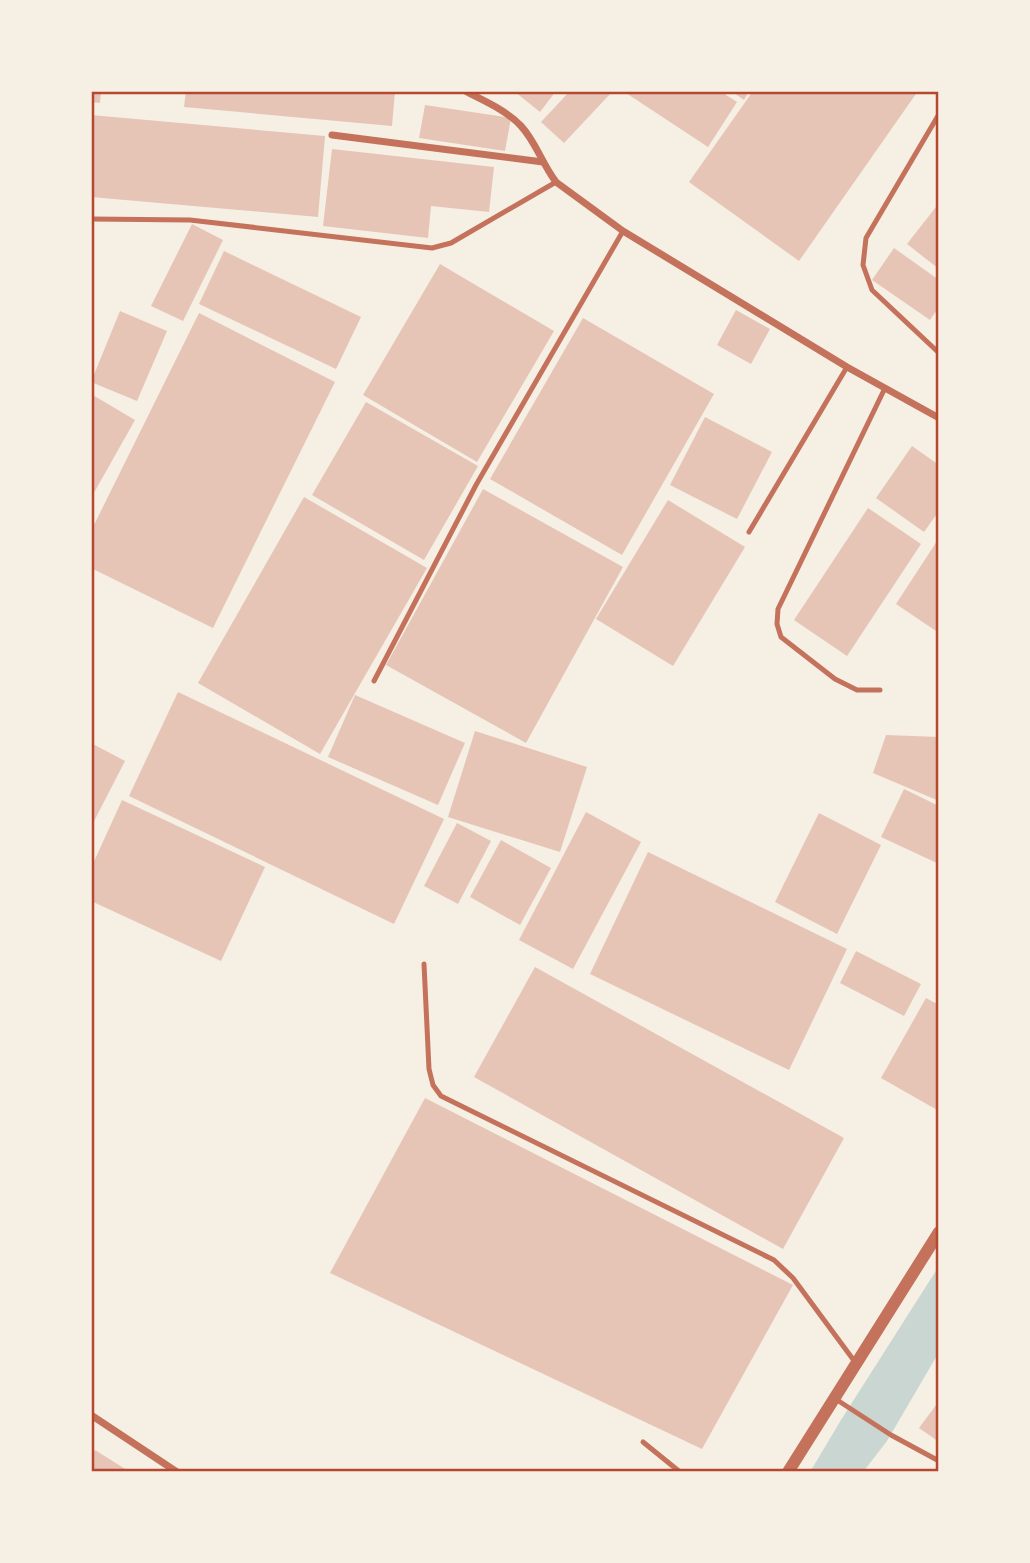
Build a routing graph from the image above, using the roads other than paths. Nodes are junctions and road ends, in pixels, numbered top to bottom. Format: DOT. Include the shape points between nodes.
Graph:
graph roads {
  1 [pos="465,91"];
  2 [pos="939,114"];
  3 [pos="332,135"];
  4 [pos="543,162"];
  5 [pos="556,182"];
  6 [pos="91,219"];
  7 [pos="623,231"];
  8 [pos="939,353"];
  9 [pos="847,367"];
  10 [pos="885,388"];
  11 [pos="939,418"];
  12 [pos="749,532"];
  13 [pos="374,681"];
  14 [pos="880,690"];
  15 [pos="424,964"];
  16 [pos="939,1232"];
  17 [pos="855,1363"];
  18 [pos="835,1398"];
  19 [pos="91,1415"];
  20 [pos="643,1442"];
  21 [pos="939,1461"];
  22 [pos="177,1472"];
  23 [pos="680,1472"];
  24 [pos="788,1472"];
  1 -- 4 [label="street" via="509,115"];
  2 -- 8 [label="lane" via="866,238 863,265 872,290"];
  3 -- 4 [label="street"];
  4 -- 5 [label="street"];
  5 -- 6 [label="lane" via="451,243 432,248 190,220"];
  5 -- 7 [label="street"];
  7 -- 9 [label="street"];
  7 -- 13 [label="lane" via="476,485"];
  9 -- 10 [label="street"];
  9 -- 12 [label="lane"];
  10 -- 11 [label="street"];
  10 -- 14 [label="lane" via="778,609 777,624 781,636 835,679 857,690"];
  15 -- 17 [label="lane" via="429,1069 441,1096 774,1260 793,1278"];
  16 -- 17 [label="street"];
  17 -- 18 [label="street"];
  18 -- 21 [label="lane"];
  18 -- 24 [label="street"];
  19 -- 22 [label="street"];
  20 -- 23 [label="lane"];
}
